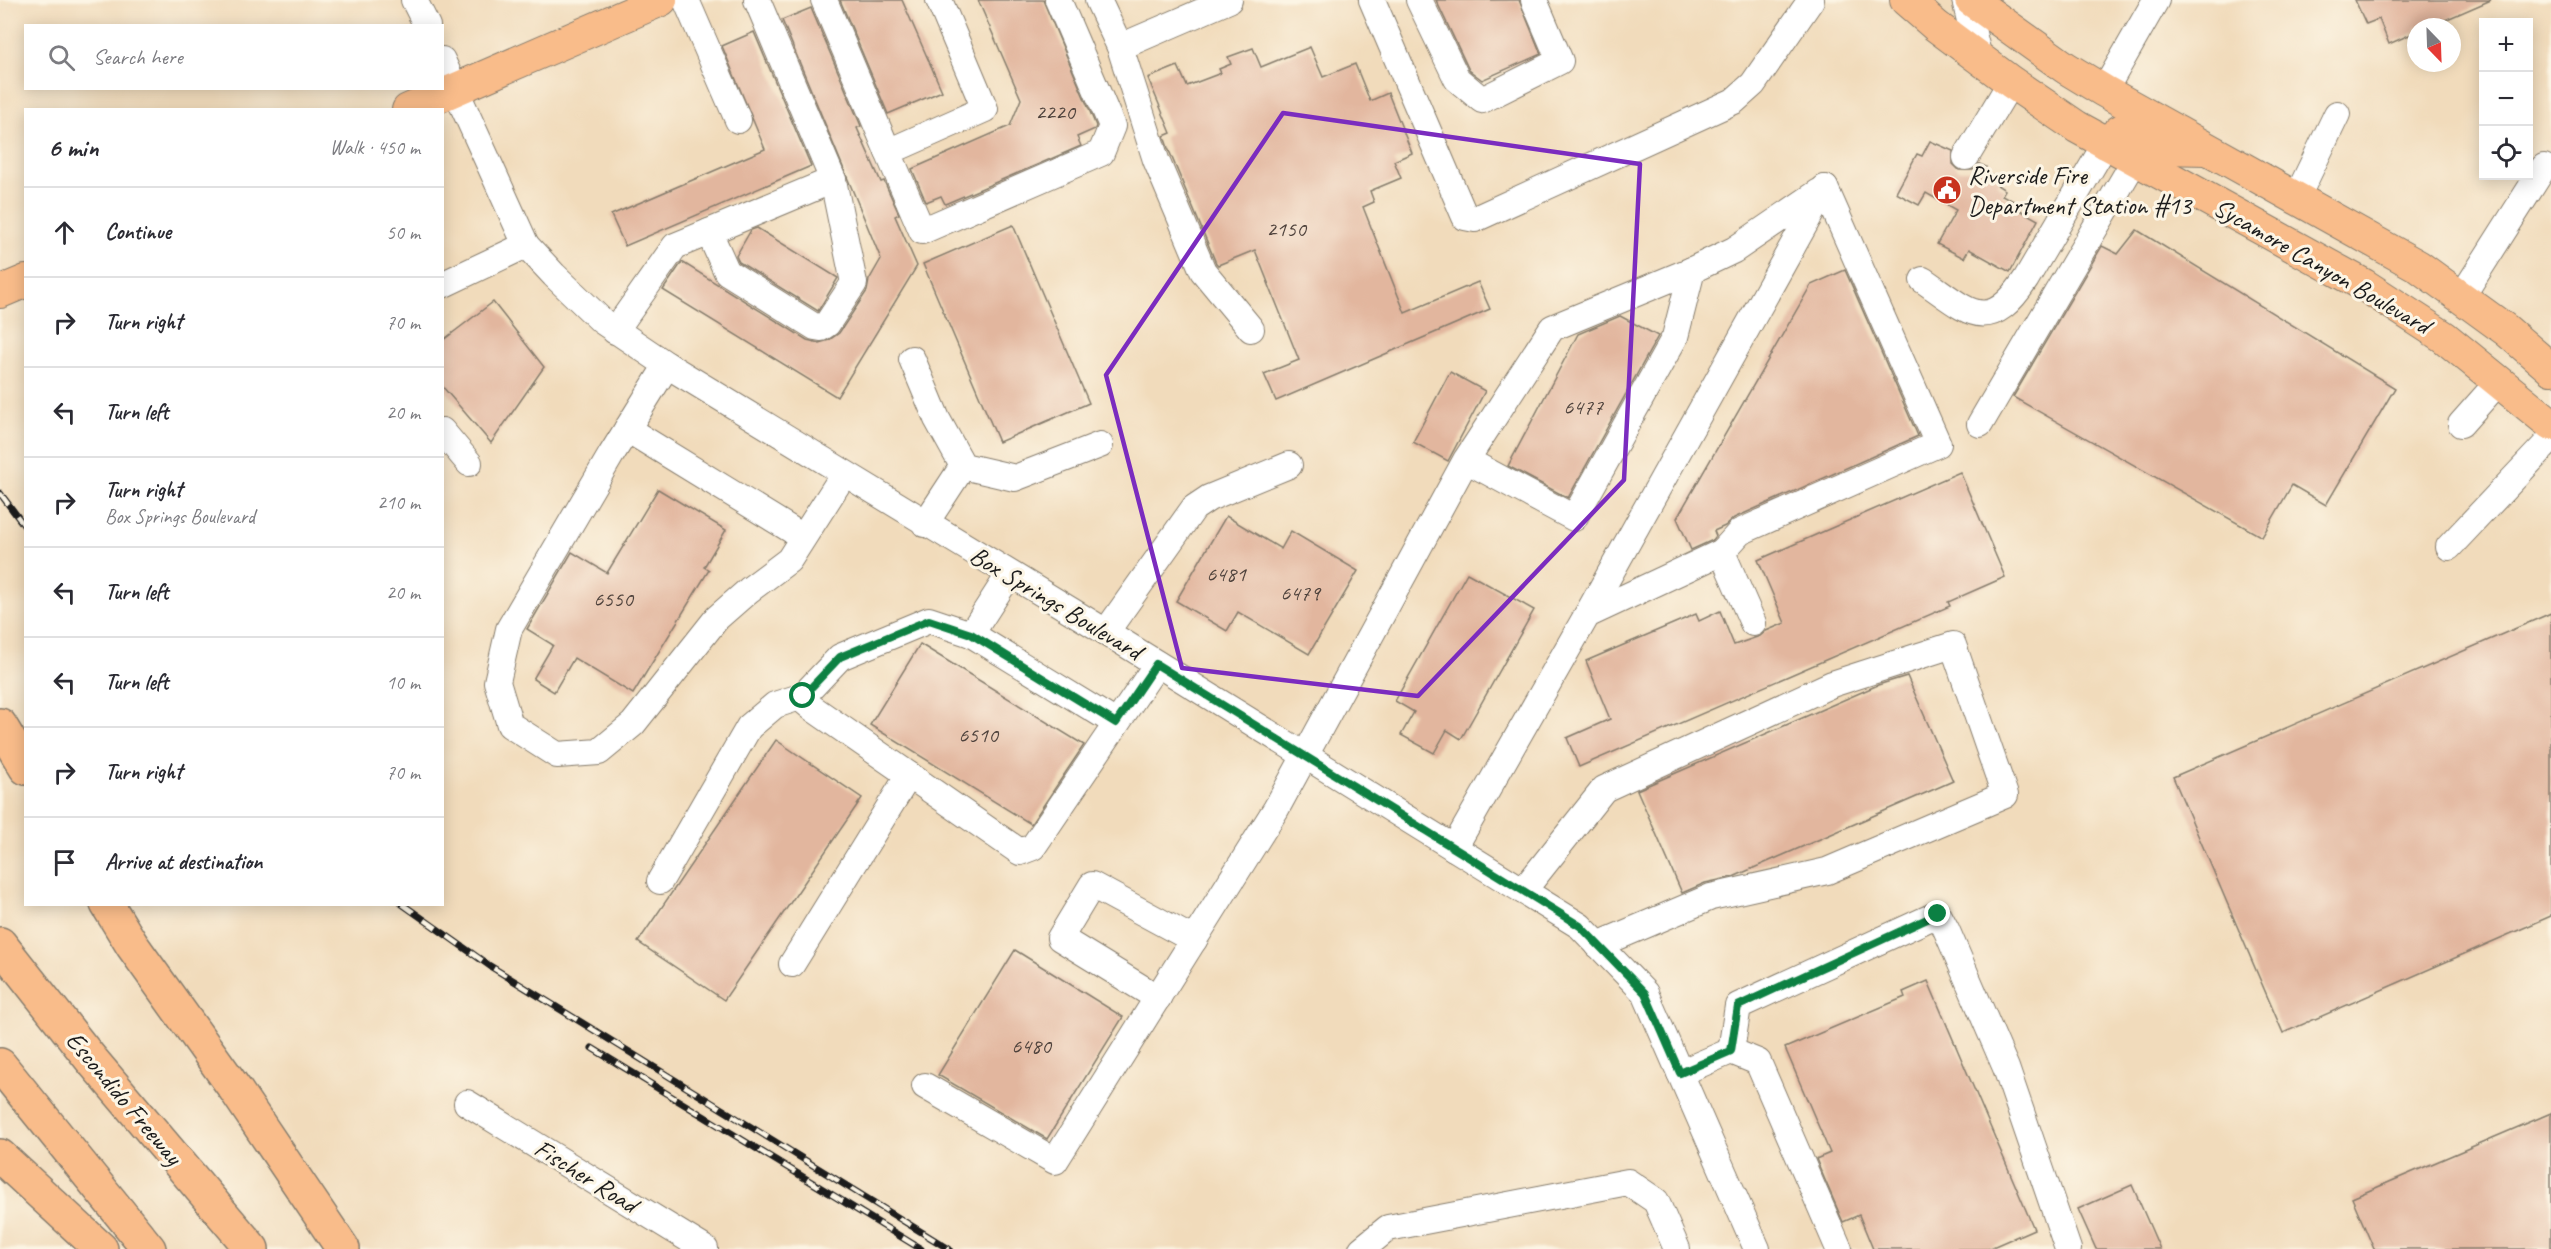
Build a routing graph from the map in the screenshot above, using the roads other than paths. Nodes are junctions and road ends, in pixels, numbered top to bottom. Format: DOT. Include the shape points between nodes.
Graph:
graph roads {
  1 [pos="414,0"];
  2 [pos="661,0"];
  3 [pos="686,0"];
  4 [pos="757,0"];
  5 [pos="824,0"];
  6 [pos="939,0"];
  7 [pos="1058,0"];
  8 [pos="1098,0"];
  9 [pos="1229,0"];
  10 [pos="1371,0"];
  11 [pos="1419,0"];
  12 [pos="1534,0"];
  13 [pos="1811,0"];
  14 [pos="1906,0"];
  15 [pos="1965,0"];
  16 [pos="1971,0"];
  17 [pos="2156,0"];
  18 [pos="426,24"];
  19 [pos="1120,47"];
  20 [pos="1979,58"];
  21 [pos="444,64"];
  22 [pos="2011,82"];
  23 [pos="455,88"];
  24 [pos="2104,91"];
  25 [pos="412,108"];
  26 [pos="2337,114"];
  27 [pos="738,120"];
  28 [pos="2106,143"];
  29 [pos="2213,149"];
  30 [pos="888,152"];
  31 [pos="1966,157"];
  32 [pos="2135,160"];
  33 [pos="2544,167"];
  34 [pos="833,180"];
  35 [pos="1825,188"];
  36 [pos="2297,197"];
  37 [pos="709,232"];
  38 [pos="526,245"];
  39 [pos="1692,270"];
  40 [pos="1923,280"];
  41 [pos="24,282"];
  42 [pos="444,284"];
  43 [pos="0,292"];
  44 [pos="2462,297"];
  45 [pos="1251,329"];
  46 [pos="615,331"];
  47 [pos="912,359"];
  48 [pos="667,365"];
  49 [pos="2551,369"];
  50 [pos="2500,380"];
  51 [pos="1980,424"];
  52 [pos="2461,424"];
  53 [pos="2551,424"];
  54 [pos="627,429"];
  55 [pos="444,433"];
  56 [pos="2551,439"];
  57 [pos="1100,445"];
  58 [pos="1466,460"];
  59 [pos="469,463"];
  60 [pos="1288,465"];
  61 [pos="963,466"];
  62 [pos="844,474"];
  63 [pos="925,524"];
  64 [pos="803,537"];
  65 [pos="2449,547"];
  66 [pos="1722,552"];
  67 [pos="1009,575"];
  68 [pos="1587,615"];
  69 [pos="1752,623"];
  70 [pos="1106,632"];
  71 [pos="971,634"];
  72 [pos="1156,664"];
  73 [pos="803,696"];
  74 [pos="1116,723"];
  75 [pos="0,725"];
  76 [pos="1303,755"];
  77 [pos="24,765"];
  78 [pos="909,775"];
  79 [pos="1454,848"];
  80 [pos="660,881"];
  81 [pos="1524,891"];
  82 [pos="108,906"];
  83 [pos="1194,940"];
  84 [pos="0,944"];
  85 [pos="1598,945"];
  86 [pos="792,964"];
  87 [pos="1158,998"];
  88 [pos="1731,1051"];
  89 [pos="0,1065"];
  90 [pos="1680,1073"];
  91 [pos="925,1086"];
  92 [pos="467,1103"];
  93 [pos="0,1156"];
  94 [pos="101,1249"];
  95 [pos="149,1249"];
  96 [pos="252,1249"];
  97 [pos="343,1249"];
  98 [pos="705,1249"];
  99 [pos="1362,1249"];
  100 [pos="1677,1249"];
  101 [pos="1757,1249"];
  102 [pos="1839,1249"];
  103 [pos="2068,1249"];
  1 -- 18 [label="street"];
  2 -- 23 [label="main road"];
  3 -- 27 [label="street"];
  4 -- 34 [label="street"];
  5 -- 30 [label="street"];
  6 -- 30 [label="street" via="985,109"];
  7 -- 30 [label="street" via="1112,126 1101,153 922,231"];
  8 -- 19 [label="street"];
  9 -- 19 [label="street"];
  10 -- 13 [label="street" via="1465,217 1475,219 1734,101 1753,84"];
  11 -- 12 [label="street" via="1457,79 1482,100 1560,61"];
  14 -- 20 [label="main road, Sycamore Canyon Boulevard"];
  15 -- 20 [label="street"];
  16 -- 24 [label="main road, Sycamore Canyon Boulevard"];
  17 -- 24 [label="street"];
  19 -- 45 [label="street" via="1156,160 1203,272"];
  20 -- 22 [label="main road, Sycamore Canyon Boulevard"];
  21 -- 23 [label="street, Box Springs Boulevard"];
  22 -- 28 [label="main road, Sycamore Canyon Boulevard"];
  22 -- 31 [label="street"];
  23 -- 25 [label="main road"];
  23 -- 38 [label="street, Box Springs Boulevard"];
  24 -- 29 [label="main road, Sycamore Canyon Boulevard"];
  26 -- 36 [label="street"];
  28 -- 29 [label="main road" via="2120,131 2131,131 2160,148"];
  28 -- 32 [label="main road, Sycamore Canyon Boulevard"];
  28 -- 40 [label="street" via="2026,279 2001,309 1988,314 1967,310"];
  29 -- 36 [label="main road, Sycamore Canyon Boulevard"];
  32 -- 50 [label="main road, Sycamore Canyon Boulevard" via="2364,285"];
  32 -- 51 [label="street"];
  33 -- 44 [label="street"];
  34 -- 37 [label="street"];
  34 -- 37 [label="street" via="854,283 821,328 727,272"];
  35 -- 39 [label="street" via="1734,250"];
  35 -- 66 [label="street" via="1938,444 1740,532"];
  35 -- 68 [label="street"];
  36 -- 44 [label="main road, Sycamore Canyon Boulevard" via="2418,266"];
  37 -- 46 [label="street" via="675,246"];
  38 -- 42 [label="street"];
  38 -- 46 [label="street, Box Springs Boulevard"];
  39 -- 58 [label="street" via="1552,328"];
  39 -- 58 [label="street" via="1675,337 1574,519"];
  41 -- 43 [label="main road"];
  44 -- 49 [label="main road, Sycamore Canyon Boulevard"];
  46 -- 48 [label="street, Box Springs Boulevard"];
  47 -- 61 [label="street" via="937,419"];
  48 -- 54 [label="street"];
  48 -- 62 [label="street, Box Springs Boulevard"];
  50 -- 52 [label="street"];
  50 -- 53 [label="main road, Sycamore Canyon Boulevard"];
  54 -- 64 [label="street"];
  54 -- 64 [label="street" via="509,629 497,682 510,725 557,755 599,752 633,724 717,618 789,560"];
  55 -- 59 [label="street"];
  56 -- 65 [label="street"];
  57 -- 61 [label="street" via="1015,478"];
  58 -- 76 [label="street"];
  60 -- 70 [label="street" via="1194,508"];
  61 -- 63 [label="street"];
  62 -- 63 [label="street, Box Springs Boulevard"];
  62 -- 64 [label="street"];
  63 -- 67 [label="street, Box Springs Boulevard"];
  66 -- 68 [label="street"];
  66 -- 69 [label="street"];
  67 -- 70 [label="street, Box Springs Boulevard"];
  67 -- 71 [label="street"];
  68 -- 79 [label="street"];
  70 -- 72 [label="street, Box Springs Boulevard"];
  71 -- 73 [label="street" via="925,621 840,657"];
  71 -- 74 [label="street"];
  72 -- 74 [label="street"];
  72 -- 76 [label="street, Box Springs Boulevard"];
  73 -- 78 [label="street" via="811,707"];
  73 -- 80 [label="street" via="775,705 749,727"];
  74 -- 78 [label="street" via="1033,847 1020,852"];
  75 -- 77 [label="highway"];
  76 -- 79 [label="street, Box Springs Boulevard"];
  76 -- 83 [label="street" via="1276,809"];
  78 -- 86 [label="street"];
  79 -- 81 [label="street, Box Springs Boulevard"];
  81 -- 85 [label="street, Box Springs Boulevard" via="1580,926"];
  81 -- 85 [label="street" via="1604,789 1832,684 1953,645 2005,795 1827,871 1711,897"];
  82 -- 97 [label="highway"];
  83 -- 87 [label="street"];
  83 -- 87 [label="street" via="1092,885 1060,938"];
  84 -- 96 [label="highway, Escondido Freeway" via="90,1058"];
  85 -- 90 [label="street, Box Springs Boulevard" via="1645,993"];
  87 -- 91 [label="street" via="1055,1161"];
  88 -- 90 [label="street"];
  88 -- 102 [label="street" via="1758,1062"];
  88 -- 103 [label="street" via="1738,1006 1938,914 2006,1068"];
  89 -- 95 [label="highway"];
  90 -- 101 [label="street, Box Springs Boulevard"];
  92 -- 98 [label="street, Fischer Road"];
  93 -- 94 [label="highway"];
  99 -- 100 [label="street" via="1388,1228 1628,1182 1656,1201"];
}
